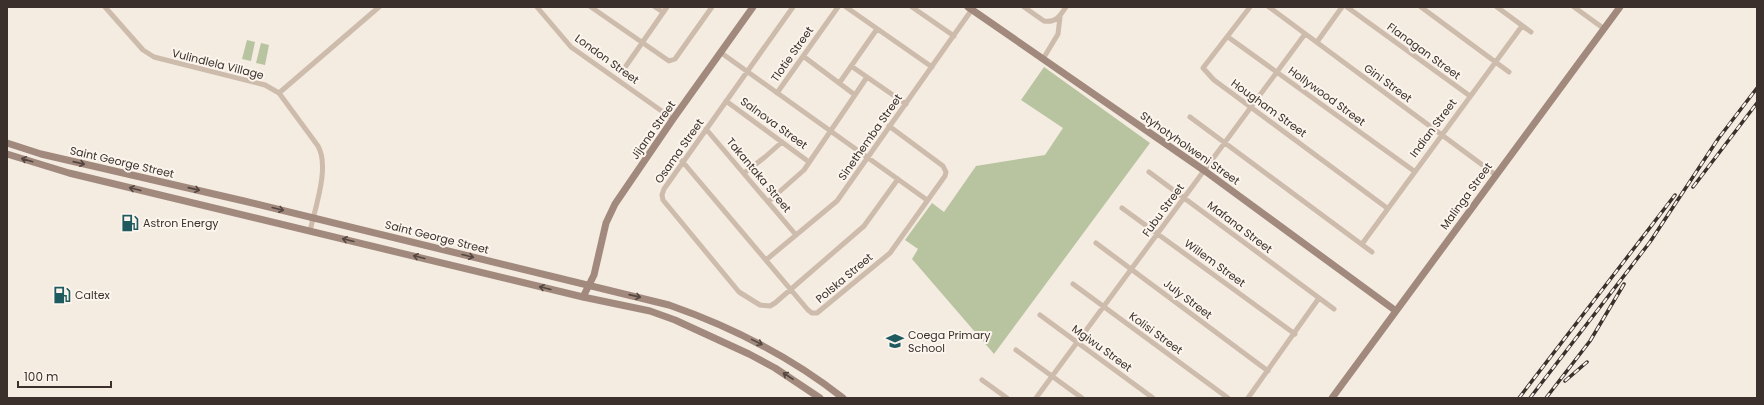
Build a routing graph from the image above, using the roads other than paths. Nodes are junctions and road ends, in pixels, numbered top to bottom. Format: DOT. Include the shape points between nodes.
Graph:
graph roads {
  1 [pos="105,7"];
  2 [pos="379,7"];
  3 [pos="537,7"];
  4 [pos="591,7"];
  5 [pos="655,7"];
  6 [pos="667,7"];
  7 [pos="712,7"];
  8 [pos="753,7"];
  9 [pos="793,7"];
  10 [pos="838,7"];
  11 [pos="846,7"];
  12 [pos="912,7"];
  13 [pos="1024,7"];
  14 [pos="1066,7"];
  15 [pos="1250,7"];
  16 [pos="1269,7"];
  17 [pos="1342,7"];
  18 [pos="1347,7"];
  19 [pos="1421,7"];
  20 [pos="1496,7"];
  21 [pos="1574,7"];
  22 [pos="1620,7"];
  23 [pos="971,8"];
  24 [pos="1505,9"];
  25 [pos="663,12"];
  26 [pos="1060,17"];
  27 [pos="1522,26"];
  28 [pos="1603,28"];
  29 [pos="876,29"];
  30 [pos="1531,32"];
  31 [pos="1305,34"];
  32 [pos="954,36"];
  33 [pos="1228,37"];
  34 [pos="1316,42"];
  35 [pos="641,43"];
  36 [pos="720,52"];
  37 [pos="803,56"];
  38 [pos="1043,59"];
  39 [pos="1495,62"];
  40 [pos="626,66"];
  41 [pos="851,66"];
  42 [pos="932,67"];
  43 [pos="747,71"];
  44 [pos="1277,71"];
  45 [pos="1509,72"];
  46 [pos="867,77"];
  47 [pos="840,82"];
  48 [pos="279,92"];
  49 [pos="777,93"];
  50 [pos="855,95"];
  51 [pos="1470,96"];
  52 [pos="726,101"];
  53 [pos="906,104"];
  54 [pos="1251,108"];
  55 [pos="1190,117"];
  56 [pos="673,119"];
  57 [pos="889,126"];
  58 [pos="706,129"];
  59 [pos="830,131"];
  60 [pos="1442,135"];
  61 [pos="782,142"];
  62 [pos="7,143"];
  63 [pos="1224,143"];
  64 [pos="7,154"];
  65 [pos="867,157"];
  66 [pos="682,161"];
  67 [pos="809,162"];
  68 [pos="1205,171"];
  69 [pos="1149,172"];
  70 [pos="1414,172"];
  71 [pos="744,173"];
  72 [pos="1496,175"];
  73 [pos="898,179"];
  74 [pos="1184,198"];
  75 [pos="928,200"];
  76 [pos="769,201"];
  77 [pos="1122,208"];
  78 [pos="1387,208"];
  79 [pos="313,217"];
  80 [pos="310,231"];
  81 [pos="1158,234"];
  82 [pos="796,235"];
  83 [pos="1096,243"];
  84 [pos="1362,244"];
  85 [pos="1372,252"];
  86 [pos="766,260"];
  87 [pos="1132,270"];
  88 [pos="594,275"];
  89 [pos="1072,284"];
  90 [pos="589,285"];
  91 [pos="598,287"];
  92 [pos="789,289"];
  93 [pos="583,297"];
  94 [pos="1319,298"];
  95 [pos="596,300"];
  96 [pos="1104,307"];
  97 [pos="1334,309"];
  98 [pos="1396,311"];
  99 [pos="1040,315"];
  100 [pos="1295,334"];
  101 [pos="1078,343"];
  102 [pos="1016,350"];
  103 [pos="1268,371"];
  104 [pos="1053,376"];
  105 [pos="982,380"];
  106 [pos="820,398"];
  107 [pos="843,398"];
  108 [pos="1007,398"];
  109 [pos="1036,398"];
  110 [pos="1082,398"];
  111 [pos="1153,398"];
  112 [pos="1228,398"];
  113 [pos="1248,398"];
  114 [pos="1332,398"];
  1 -- 48 [label="street, Vulindlela Village" via="143,50 154,57 265,85"];
  2 -- 48 [label="street"];
  3 -- 56 [label="street, London Street" via="576,50"];
  4 -- 35 [label="street"];
  5 -- 25 [label="street"];
  6 -- 25 [label="street"];
  7 -- 35 [label="street" via="673,61 666,60"];
  8 -- 36 [label="main road, Jijana Street"];
  9 -- 43 [label="street, Osama Street"];
  10 -- 37 [label="street, Tlotie Street"];
  11 -- 29 [label="street"];
  12 -- 32 [label="street"];
  13 -- 26 [label="street" via="1044,21 1053,21"];
  14 -- 26 [label="street"];
  15 -- 33 [label="street, Hougham Street"];
  16 -- 31 [label="street, Gini Street"];
  17 -- 34 [label="street"];
  18 -- 51 [label="street, Flanagan Street"];
  19 -- 39 [label="street"];
  20 -- 24 [label="street"];
  21 -- 28 [label="street"];
  22 -- 28 [label="main road, Malinga Street"];
  23 -- 32 [label="street, Sinethemba Street"];
  23 -- 38 [label="main road, Styhotyholweni Street"];
  24 -- 27 [label="street"];
  25 -- 35 [label="street"];
  26 -- 38 [label="street" via="1058,34"];
  27 -- 30 [label="street"];
  27 -- 39 [label="street, Indian Street"];
  28 -- 72 [label="main road, Malinga Street"];
  29 -- 41 [label="street"];
  29 -- 42 [label="street"];
  31 -- 34 [label="street, Gini Street"];
  31 -- 44 [label="street, Fubu Street"];
  32 -- 42 [label="street, Sinethemba Street"];
  33 -- 44 [label="street, Hollywood Street"];
  33 -- 54 [label="street, Hougham Street" via="1203,68 1214,80"];
  34 -- 60 [label="street, Gini Street"];
  35 -- 40 [label="street"];
  36 -- 43 [label="street"];
  36 -- 56 [label="main road, Jijana Street"];
  37 -- 47 [label="street"];
  37 -- 49 [label="street, Tlotie Street"];
  38 -- 68 [label="main road, Styhotyholweni Street"];
  39 -- 45 [label="street"];
  39 -- 51 [label="street, Indian Street"];
  41 -- 46 [label="street"];
  41 -- 47 [label="street"];
  42 -- 53 [label="street, Sinethemba Street"];
  43 -- 49 [label="street"];
  43 -- 52 [label="street, Osama Street"];
  44 -- 54 [label="street, Fubu Street"];
  44 -- 70 [label="street, Hollywood Street"];
  46 -- 50 [label="street"];
  46 -- 53 [label="street"];
  47 -- 50 [label="street"];
  48 -- 79 [label="street" via="323,156 323,169"];
  49 -- 59 [label="street"];
  50 -- 59 [label="street"];
  51 -- 60 [label="street, Indian Street"];
  52 -- 58 [label="street, Osama Street"];
  52 -- 61 [label="street, Salnova Street"];
  53 -- 57 [label="street, Sinethemba Street"];
  54 -- 63 [label="street, Fubu Street"];
  54 -- 78 [label="street, Hougham Street"];
  55 -- 63 [label="street"];
  56 -- 88 [label="main road, Jijana Street" via="615,204 608,218"];
  57 -- 65 [label="street, Sinethemba Street"];
  57 -- 75 [label="street, Polska Street" via="944,166 943,178"];
  58 -- 66 [label="street, Osama Street"];
  58 -- 71 [label="street, Takantaka Street"];
  59 -- 65 [label="street"];
  59 -- 67 [label="street"];
  60 -- 70 [label="street, Indian Street"];
  60 -- 72 [label="street, Gini Street"];
  61 -- 67 [label="street, Salnova Street"];
  61 -- 71 [label="street"];
  62 -- 79 [label="main road, Saint George Street, one-way" via="41,154"];
  63 -- 68 [label="street, Fubu Street"];
  63 -- 84 [label="street"];
  80 -- 64 [label="main road, Saint George Street, one-way" via="69,172"];
  65 -- 73 [label="street"];
  65 -- 82 [label="street, Sinethemba Street" via="837,201"];
  66 -- 86 [label="street, Polska Street"];
  66 -- 92 [label="street, Osama Street" via="664,188 662,198 693,238 739,292 760,305 770,306"];
  67 -- 76 [label="street" via="804,170"];
  68 -- 74 [label="street, Fubu Street"];
  68 -- 98 [label="main road, Styhotyholweni Street"];
  69 -- 74 [label="street, Mafana Street"];
  70 -- 78 [label="street, Indian Street"];
  71 -- 76 [label="street, Takantaka Street"];
  72 -- 98 [label="main road, Malinga Street"];
  73 -- 75 [label="street"];
  73 -- 92 [label="street, Osama Street" via="864,226"];
  74 -- 81 [label="street, Fubu Street"];
  74 -- 94 [label="street, Mafana Street"];
  75 -- 92 [label="street, Polska Street" via="890,253 819,312 812,313 808,310"];
  76 -- 82 [label="street, Takantaka Street"];
  77 -- 81 [label="street, Willem Street"];
  78 -- 84 [label="street, Indian Street"];
  79 -- 80 [label="street"];
  79 -- 90 [label="main road, Saint George Street, one-way"];
  93 -- 80 [label="main road, Saint George Street, one-way"];
  81 -- 87 [label="street, Fubu Street"];
  81 -- 100 [label="street, Willem Street"];
  82 -- 86 [label="street, Sinethemba Street"];
  83 -- 87 [label="street, July Street"];
  84 -- 85 [label="street"];
  86 -- 92 [label="street, Polska Street"];
  87 -- 96 [label="street, Fubu Street"];
  87 -- 103 [label="street, July Street"];
  88 -- 90 [label="main road, Jijana Street"];
  88 -- 91 [label="main road"];
  89 -- 96 [label="street, Kolisi Street"];
  90 -- 91 [label="main road, Saint George Street"];
  90 -- 93 [label="main road, Jijana Street"];
  91 -- 95 [label="main road"];
  91 -- 107 [label="main road, Saint George Street, one-way" via="670,305 732,330 800,367"];
  93 -- 95 [label="main road, Saint George Street"];
  94 -- 97 [label="street, Mafana Street"];
  94 -- 100 [label="street"];
  106 -- 95 [label="main road, Saint George Street, one-way" via="775,368 681,323 650,311"];
  96 -- 101 [label="street, Fubu Street"];
  96 -- 112 [label="street, Kolisi Street"];
  98 -- 114 [label="main road, Malinga Street"];
  99 -- 101 [label="street, Mgiwu Street"];
  100 -- 103 [label="street"];
  101 -- 104 [label="street, Fubu Street"];
  101 -- 111 [label="street, Mgiwu Street"];
  102 -- 104 [label="street"];
  103 -- 113 [label="street"];
  104 -- 109 [label="street, Fubu Street"];
  104 -- 110 [label="street"];
  105 -- 108 [label="street"];
}
